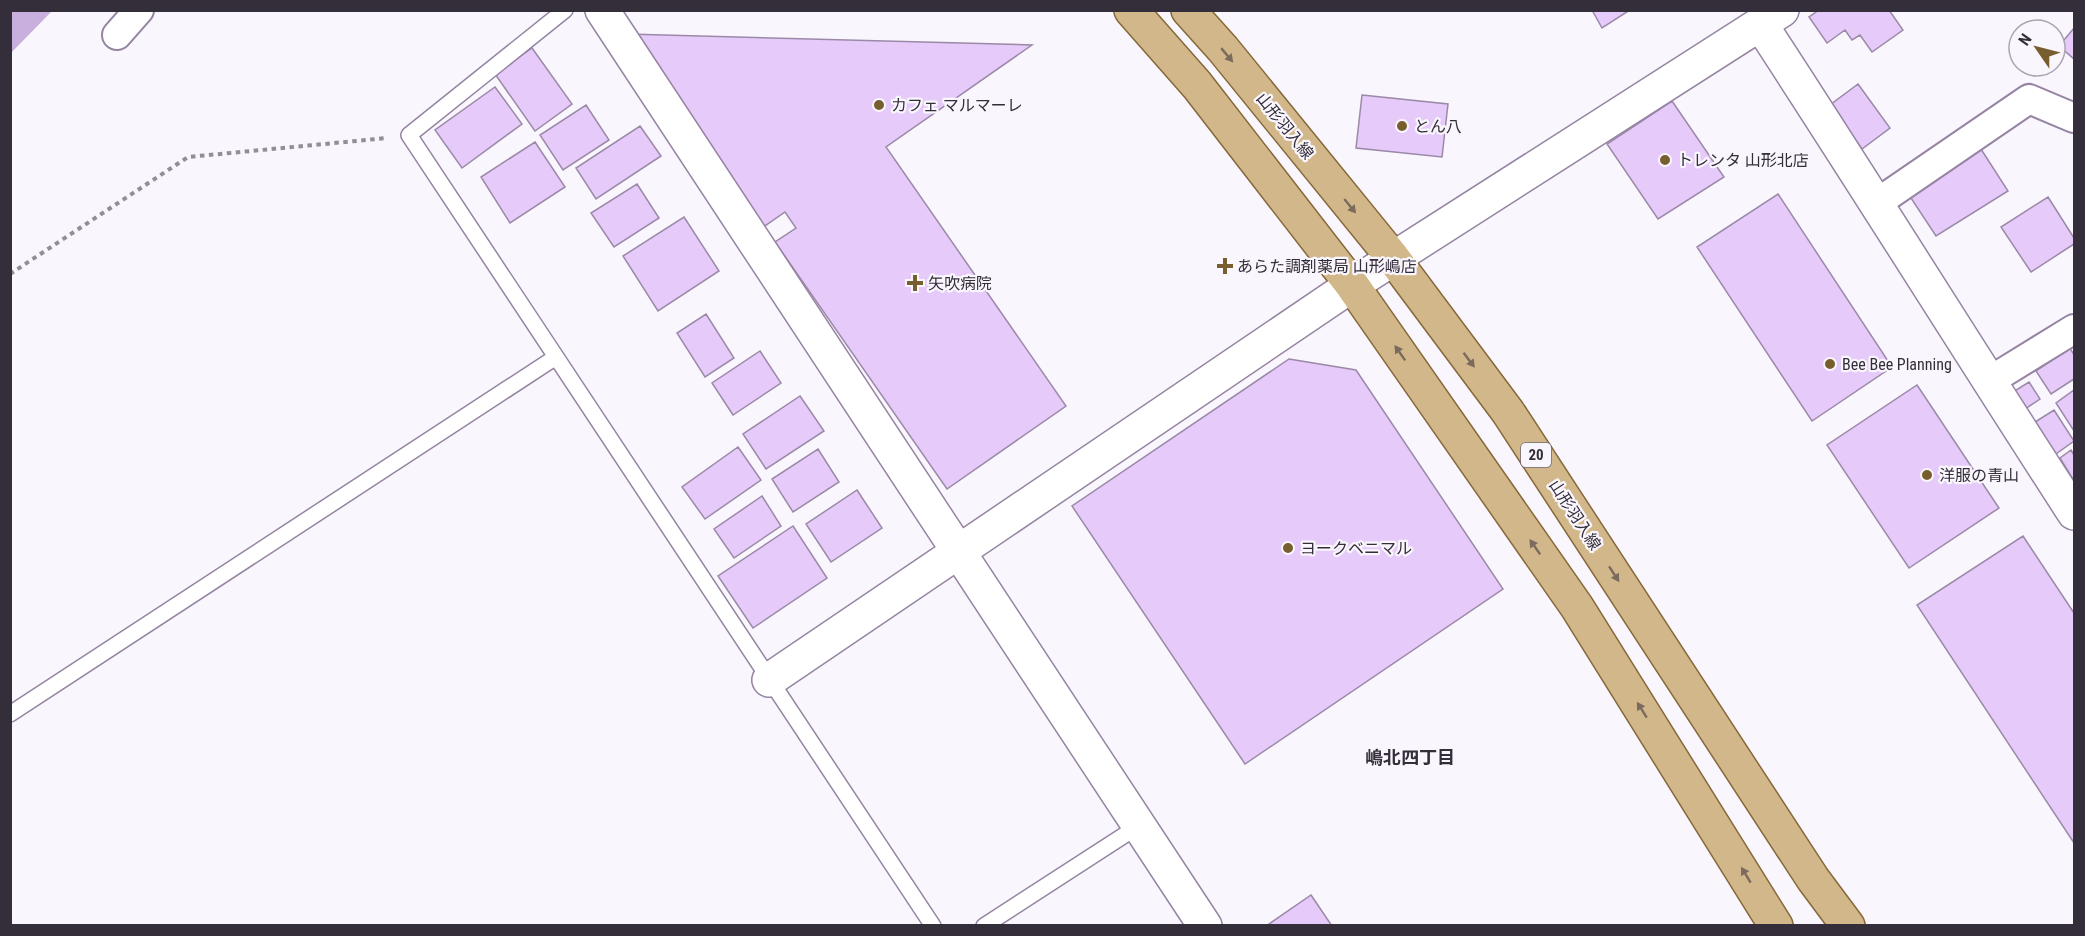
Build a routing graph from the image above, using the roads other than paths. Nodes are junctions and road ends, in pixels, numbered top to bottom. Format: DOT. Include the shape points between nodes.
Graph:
graph roads {
  1 [pos="139,10"];
  2 [pos="565,10"];
  3 [pos="602,10"];
  4 [pos="1131,10"];
  5 [pos="1188,10"];
  6 [pos="1771,18"];
  7 [pos="117,36"];
  8 [pos="2074,118"];
  9 [pos="1877,202"];
  10 [pos="1393,258"];
  11 [pos="1352,285"];
  12 [pos="2074,329"];
  13 [pos="556,357"];
  14 [pos="1988,381"];
  15 [pos="2074,513"];
  16 [pos="958,551"];
  17 [pos="769,680"];
  18 [pos="10,714"];
  19 [pos="1140,825"];
  20 [pos="933,926"];
  21 [pos="984,926"];
  22 [pos="1205,926"];
  23 [pos="1776,926"];
  24 [pos="1848,926"];
  1 -- 7 [label="street"];
  2 -- 13 [label="lane" via="409,135"];
  3 -- 16 [label="street"];
  4 -- 11 [label="main road" via="1197,85"];
  5 -- 10 [label="main road, 山形羽入線 / 20, one-way"];
  6 -- 9 [label="street"];
  6 -- 10 [label="street"];
  8 -- 9 [label="street" via="2029,99"];
  9 -- 14 [label="street"];
  10 -- 11 [label="street"];
  10 -- 24 [label="main road, 山形羽入線 / 20, one-way" via="1508,412 1813,879"];
  11 -- 16 [label="street"];
  23 -- 11 [label="main road, one-way" via="1577,607"];
  12 -- 14 [label="street"];
  13 -- 17 [label="lane"];
  13 -- 18 [label="lane"];
  14 -- 15 [label="street"];
  16 -- 17 [label="street"];
  16 -- 19 [label="street"];
  17 -- 20 [label="lane"];
  19 -- 21 [label="lane"];
  19 -- 22 [label="street"];
}
